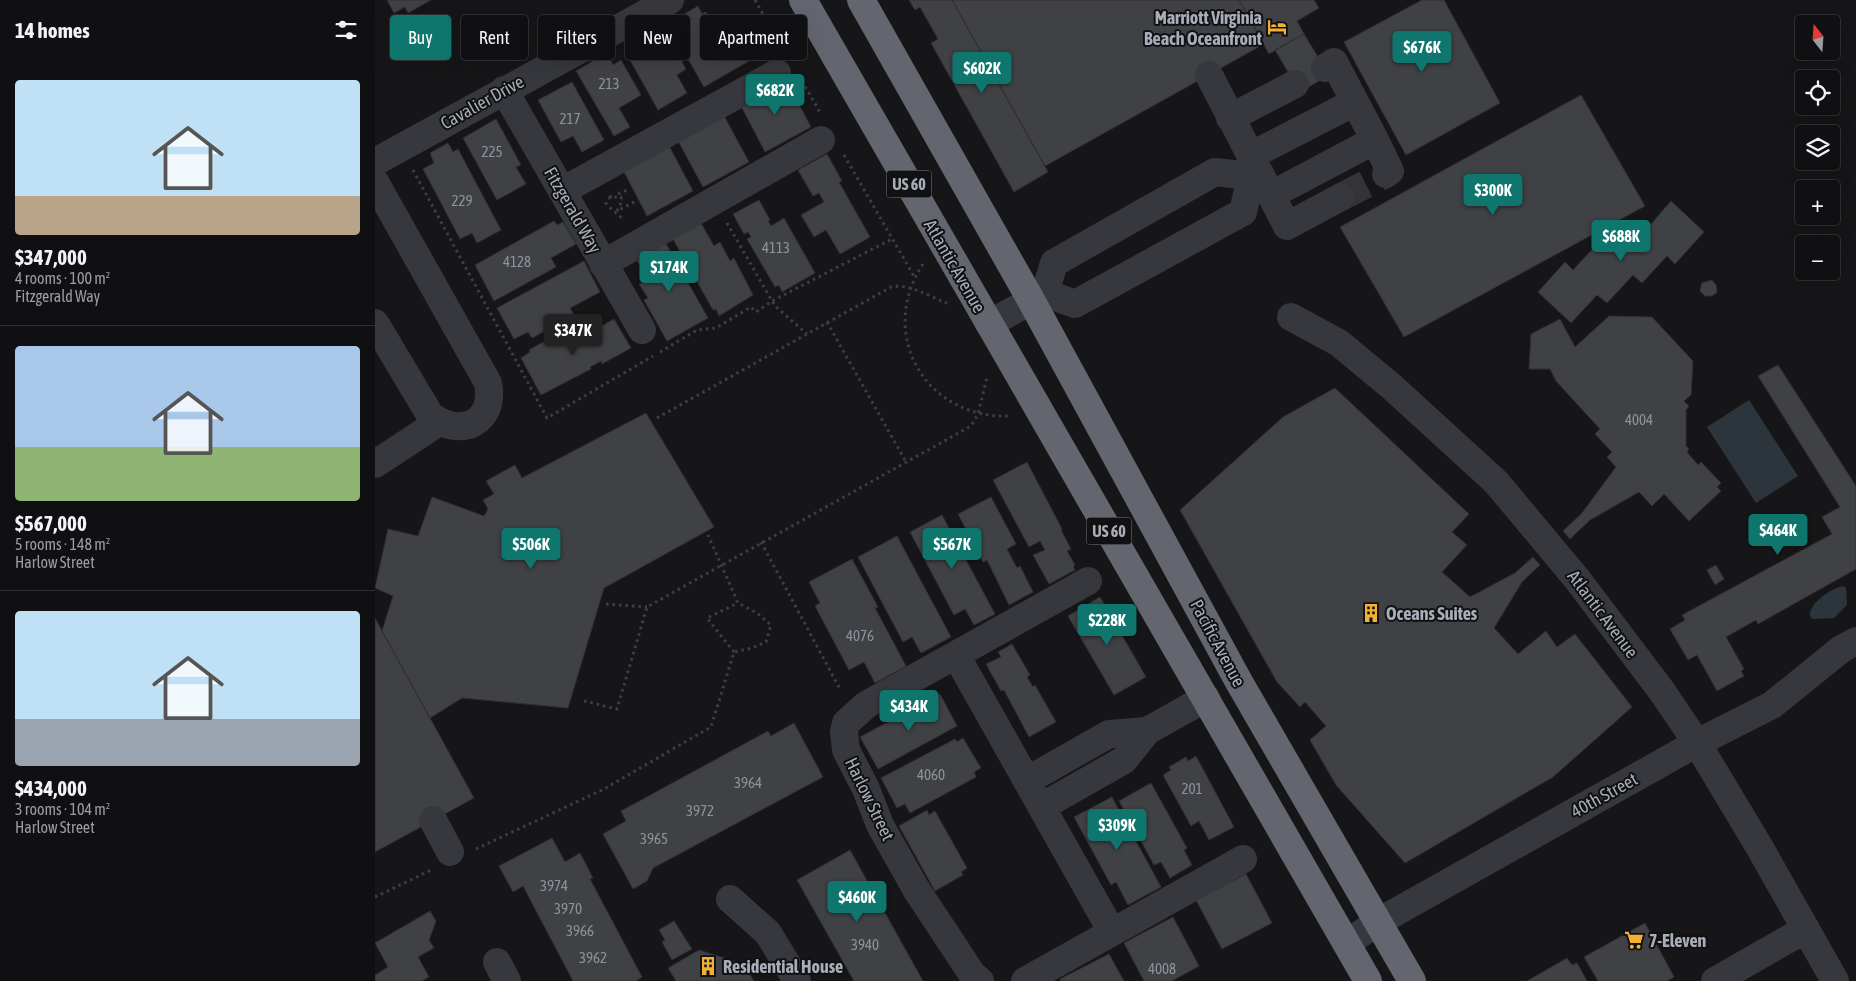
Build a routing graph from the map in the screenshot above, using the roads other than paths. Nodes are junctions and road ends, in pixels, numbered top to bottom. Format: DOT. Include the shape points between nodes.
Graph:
graph roads {
  1 [pos="670,0"];
  2 [pos="803,0"];
  3 [pos="861,0"];
  4 [pos="1325,68"];
  5 [pos="777,73"];
  6 [pos="1209,75"];
  7 [pos="1295,84"];
  8 [pos="504,90"];
  9 [pos="1355,102"];
  10 [pos="1230,118"];
  11 [pos="821,140"];
  12 [pos="1375,140"];
  13 [pos="375,162"];
  14 [pos="1386,174"];
  15 [pos="1257,175"];
  16 [pos="375,182"];
  17 [pos="562,191"];
  18 [pos="1341,197"];
  19 [pos="603,264"];
  20 [pos="1038,297"];
  21 [pos="1291,317"];
  22 [pos="375,323"];
  23 [pos="989,324"];
  24 [pos="642,330"];
  25 [pos="439,422"];
  26 [pos="375,464"];
  27 [pos="1088,580"];
  28 [pos="1856,641"];
  29 [pos="956,655"];
  30 [pos="1206,698"];
  31 [pos="1147,731"];
  32 [pos="1697,743"];
  33 [pos="1028,780"];
  34 [pos="1043,806"];
  35 [pos="433,820"];
  36 [pos="453,857"];
  37 [pos="1243,859"];
  38 [pos="730,899"];
  39 [pos="1378,922"];
  40 [pos="1806,929"];
  41 [pos="1112,932"];
  42 [pos="1347,943"];
  43 [pos="797,981"];
  44 [pos="980,981"];
  45 [pos="1025,981"];
  46 [pos="1368,981"];
  47 [pos="1412,981"];
  48 [pos="1715,981"];
  49 [pos="1835,981"];
  1 -- 8 [label="street, Cavalier Drive"];
  2 -- 23 [label="highway, Atlantic Avenue / US 60"];
  3 -- 20 [label="highway, US 60"];
  4 -- 9 [label="street" via="1334,62"];
  5 -- 17 [label="street"];
  6 -- 10 [label="street"];
  7 -- 10 [label="street"];
  8 -- 13 [label="street, Cavalier Drive"];
  8 -- 17 [label="street, Fitzgerald Way"];
  9 -- 12 [label="street"];
  9 -- 15 [label="street"];
  10 -- 15 [label="street"];
  11 -- 19 [label="street"];
  12 -- 14 [label="street" via="1390,171"];
  12 -- 15 [label="street"];
  15 -- 18 [label="street" via="1287,226"];
  15 -- 20 [label="street" via="1215,172 1054,264"];
  15 -- 20 [label="street" via="1243,212 1075,304"];
  16 -- 25 [label="street" via="489,383 491,396 484,416 463,426"];
  17 -- 19 [label="street, Fitzgerald Way"];
  19 -- 24 [label="street, Fitzgerald Way"];
  20 -- 23 [label="street"];
  20 -- 39 [label="highway, Pacific Avenue / US 60" via="1239,682"];
  21 -- 32 [label="street, Atlantic Avenue" via="1339,344 1392,387 1496,482 1577,579"];
  22 -- 25 [label="street" via="430,415"];
  23 -- 30 [label="highway, Pacific Avenue / US 60"];
  25 -- 26 [label="street"];
  27 -- 29 [label="street"];
  28 -- 32 [label="street, 40th Street" via="1840,650 1773,705"];
  29 -- 33 [label="street"];
  29 -- 44 [label="street, Harlow Street" via="853,714 844,732 846,750 872,801 880,825 925,904"];
  30 -- 31 [label="street"];
  30 -- 42 [label="highway, Pacific Avenue / US 60"];
  31 -- 33 [label="street" via="1109,734"];
  31 -- 34 [label="street" via="1124,760"];
  32 -- 39 [label="street, 40th Street"];
  32 -- 40 [label="street, Atlantic Avenue"];
  33 -- 34 [label="street"];
  34 -- 41 [label="street"];
  35 -- 36 [label="street"];
  37 -- 41 [label="street"];
  38 -- 43 [label="street" via="768,933"];
  39 -- 42 [label="street, 40th Street"];
  39 -- 47 [label="highway, Pacific Avenue / US 60"];
  40 -- 48 [label="street"];
  40 -- 49 [label="street, Atlantic Avenue"];
  41 -- 45 [label="street"];
  42 -- 46 [label="highway, Pacific Avenue / US 60"];
}
